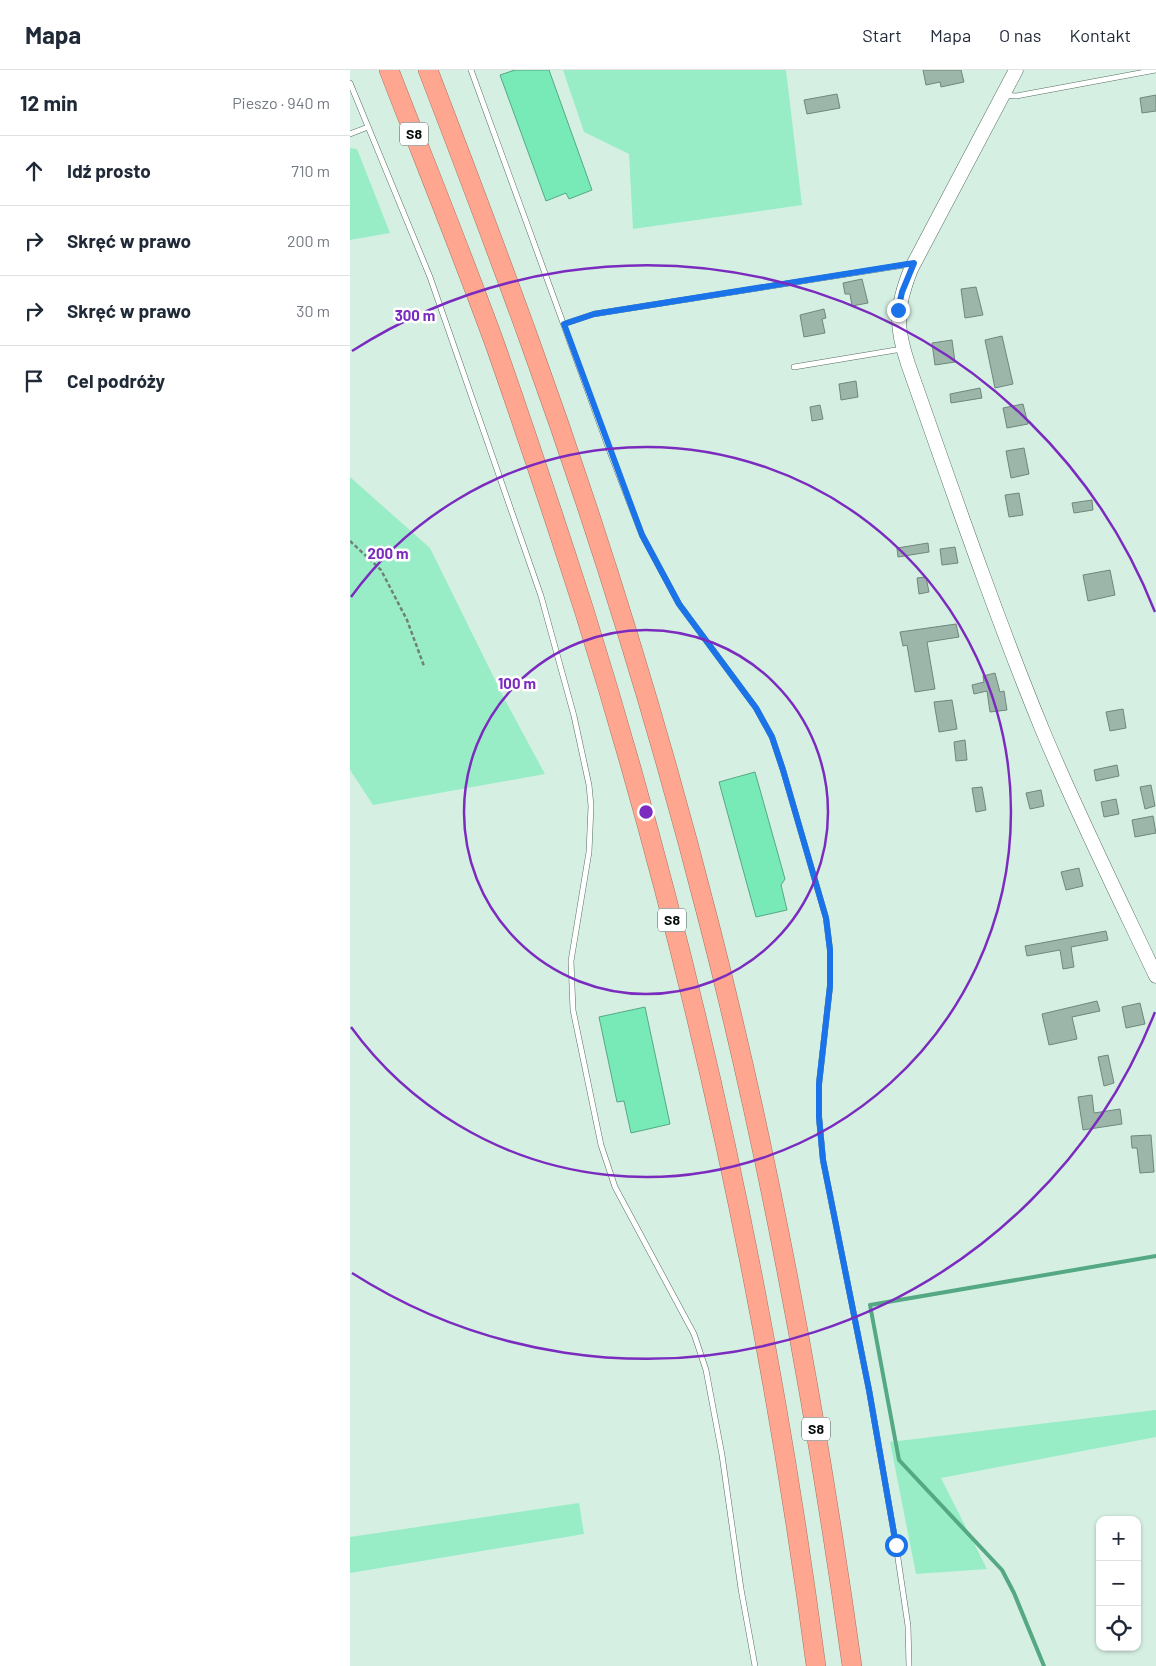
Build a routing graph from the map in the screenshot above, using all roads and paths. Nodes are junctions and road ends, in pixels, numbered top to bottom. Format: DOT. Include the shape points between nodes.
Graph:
graph roads {
  1 [pos="389,70"];
  2 [pos="428,70"];
  3 [pos="471,70"];
  4 [pos="1016,70"];
  5 [pos="1156,70"];
  6 [pos="350,83"];
  7 [pos="1004,95"];
  8 [pos="368,127"];
  9 [pos="350,134"];
  10 [pos="914,263"];
  11 [pos="564,324"];
  12 [pos="903,349"];
  13 [pos="794,367"];
  14 [pos="350,541"];
  15 [pos="424,666"];
  16 [pos="1156,976"];
  17 [pos="756,1666"];
  18 [pos="816,1666"];
  19 [pos="852,1666"];
  20 [pos="910,1666"];
  1 -- 18 [label="highway, S8" via="488,328 555,522 615,712 668,903 724,1135 763,1328 783,1438"];
  2 -- 19 [label="highway, S8" via="531,344 588,510 648,702 708,918 748,1084 788,1273 825,1481"];
  3 -- 11 [label="lane"];
  4 -- 7 [label="street"];
  5 -- 7 [label="lane" via="1016,96"];
  6 -- 8 [label="lane"];
  7 -- 10 [label="street"];
  8 -- 9 [label="lane"];
  8 -- 17 [label="lane" via="425,265 506,493 541,596 574,716 591,806 589,852 571,961 573,1010 601,1145 615,1187 694,1334 706,1370"];
  10 -- 11 [label="lane" via="594,314"];
  10 -- 12 [label="street" via="898,310"];
  11 -- 20 [label="lane" via="646,543 679,604 738,682 772,737 826,918 830,986 819,1084 823,1160 896,1545 908,1626"];
  12 -- 13 [label="lane"];
  12 -- 16 [label="street" via="1039,722"];
  14 -- 15 [label="path" via="381,570 407,620"];
}
